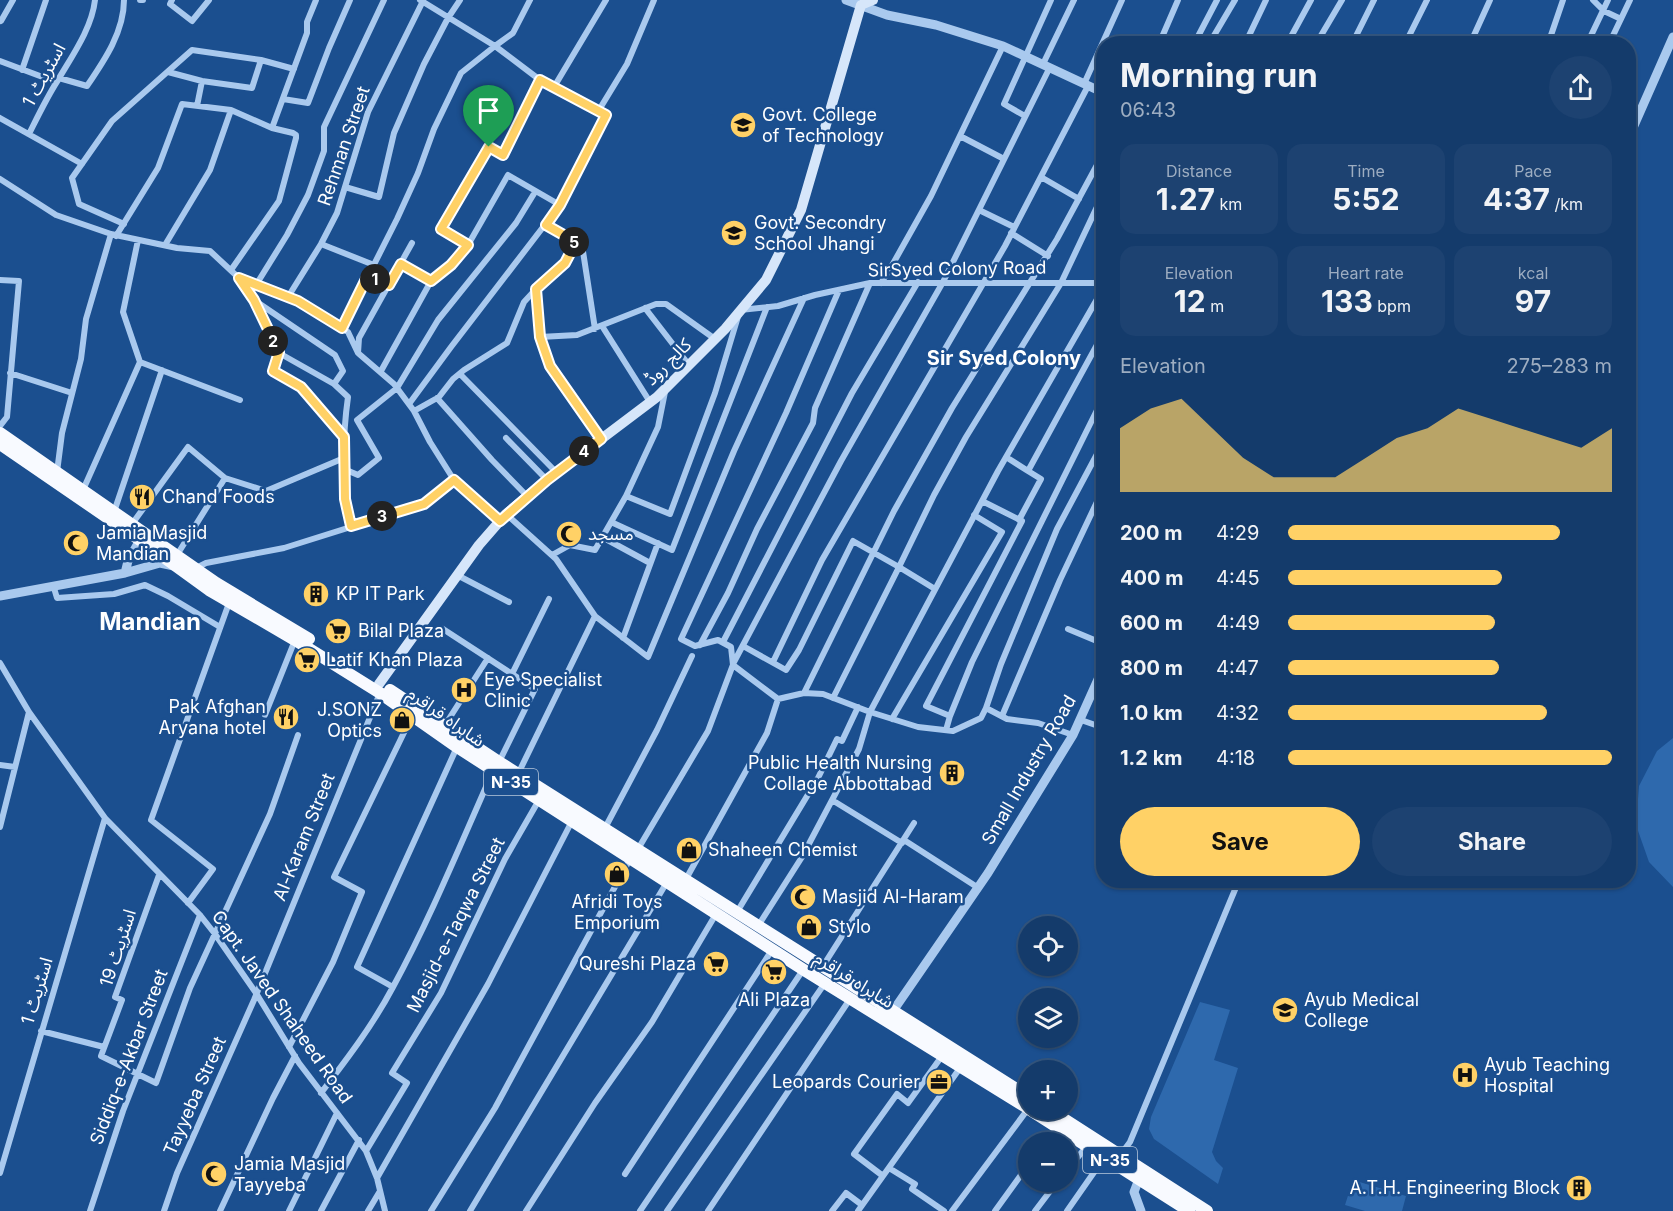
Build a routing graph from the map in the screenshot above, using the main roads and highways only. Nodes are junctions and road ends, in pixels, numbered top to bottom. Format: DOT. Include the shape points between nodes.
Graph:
graph roads {
  1 [pos="873,0"];
  2 [pos="862,3"];
  3 [pos="0,433"];
  4 [pos="8,446"];
  5 [pos="177,561"];
  6 [pos="379,688"];
  7 [pos="496,766"];
  8 [pos="634,853"];
  9 [pos="889,1016"];
  10 [pos="1018,1099"];
  11 [pos="1018,1100"];
  12 [pos="1049,1120"];
  13 [pos="1064,1120"];
  14 [pos="1118,1158"];
  15 [pos="1189,1211"];
  16 [pos="1207,1211"];
  1 -- 2 [label="main road"];
  2 -- 6 [label="main road, کالج روڈ" via="801,210 766,280 666,388 503,517 457,575"];
  3 -- 4 [label="highway, شاہراہ قراقرم / N-35"];
  4 -- 5 [label="highway, شاہراہ قراقرم / N-35" via="140,540"];
  4 -- 5 [label="highway, شاہراہ قراقرم / N-35" via="57,472"];
  5 -- 6 [label="highway, شاہراہ قراقرم / N-35" via="196,568"];
  5 -- 6 [label="highway, شاہراہ قراقرم / N-35" via="229,603"];
  6 -- 7 [label="highway, شاہراہ قراقرم / N-35" via="445,725"];
  6 -- 7 [label="highway, شاہراہ قراقرم / N-35" via="457,747"];
  7 -- 8 [label="highway, شاہراہ قراقرم / N-35" via="572,820"];
  7 -- 8 [label="highway, شاہراہ قراقرم / N-35" via="518,774 605,828"];
  8 -- 9 [label="highway, شاہراہ قراقرم / N-35" via="686,879 823,967"];
  8 -- 9 [label="highway, شاہراہ قراقرم / N-35" via="667,881 772,950 850,999"];
  9 -- 10 [label="highway, شاہراہ قراقرم / N-35"];
  9 -- 11 [label="highway, شاہراہ قراقرم / N-35" via="960,1068"];
  12 -- 14 [label="highway, شاہراہ قراقرم / N-35" via="1087,1145"];
  13 -- 14 [label="highway, شاہراہ قراقرم / N-35"];
  14 -- 15 [label="highway, شاہراہ قراقرم / N-35" via="1139,1179"];
  14 -- 16 [label="highway, شاہراہ قراقرم / N-35"];
}
